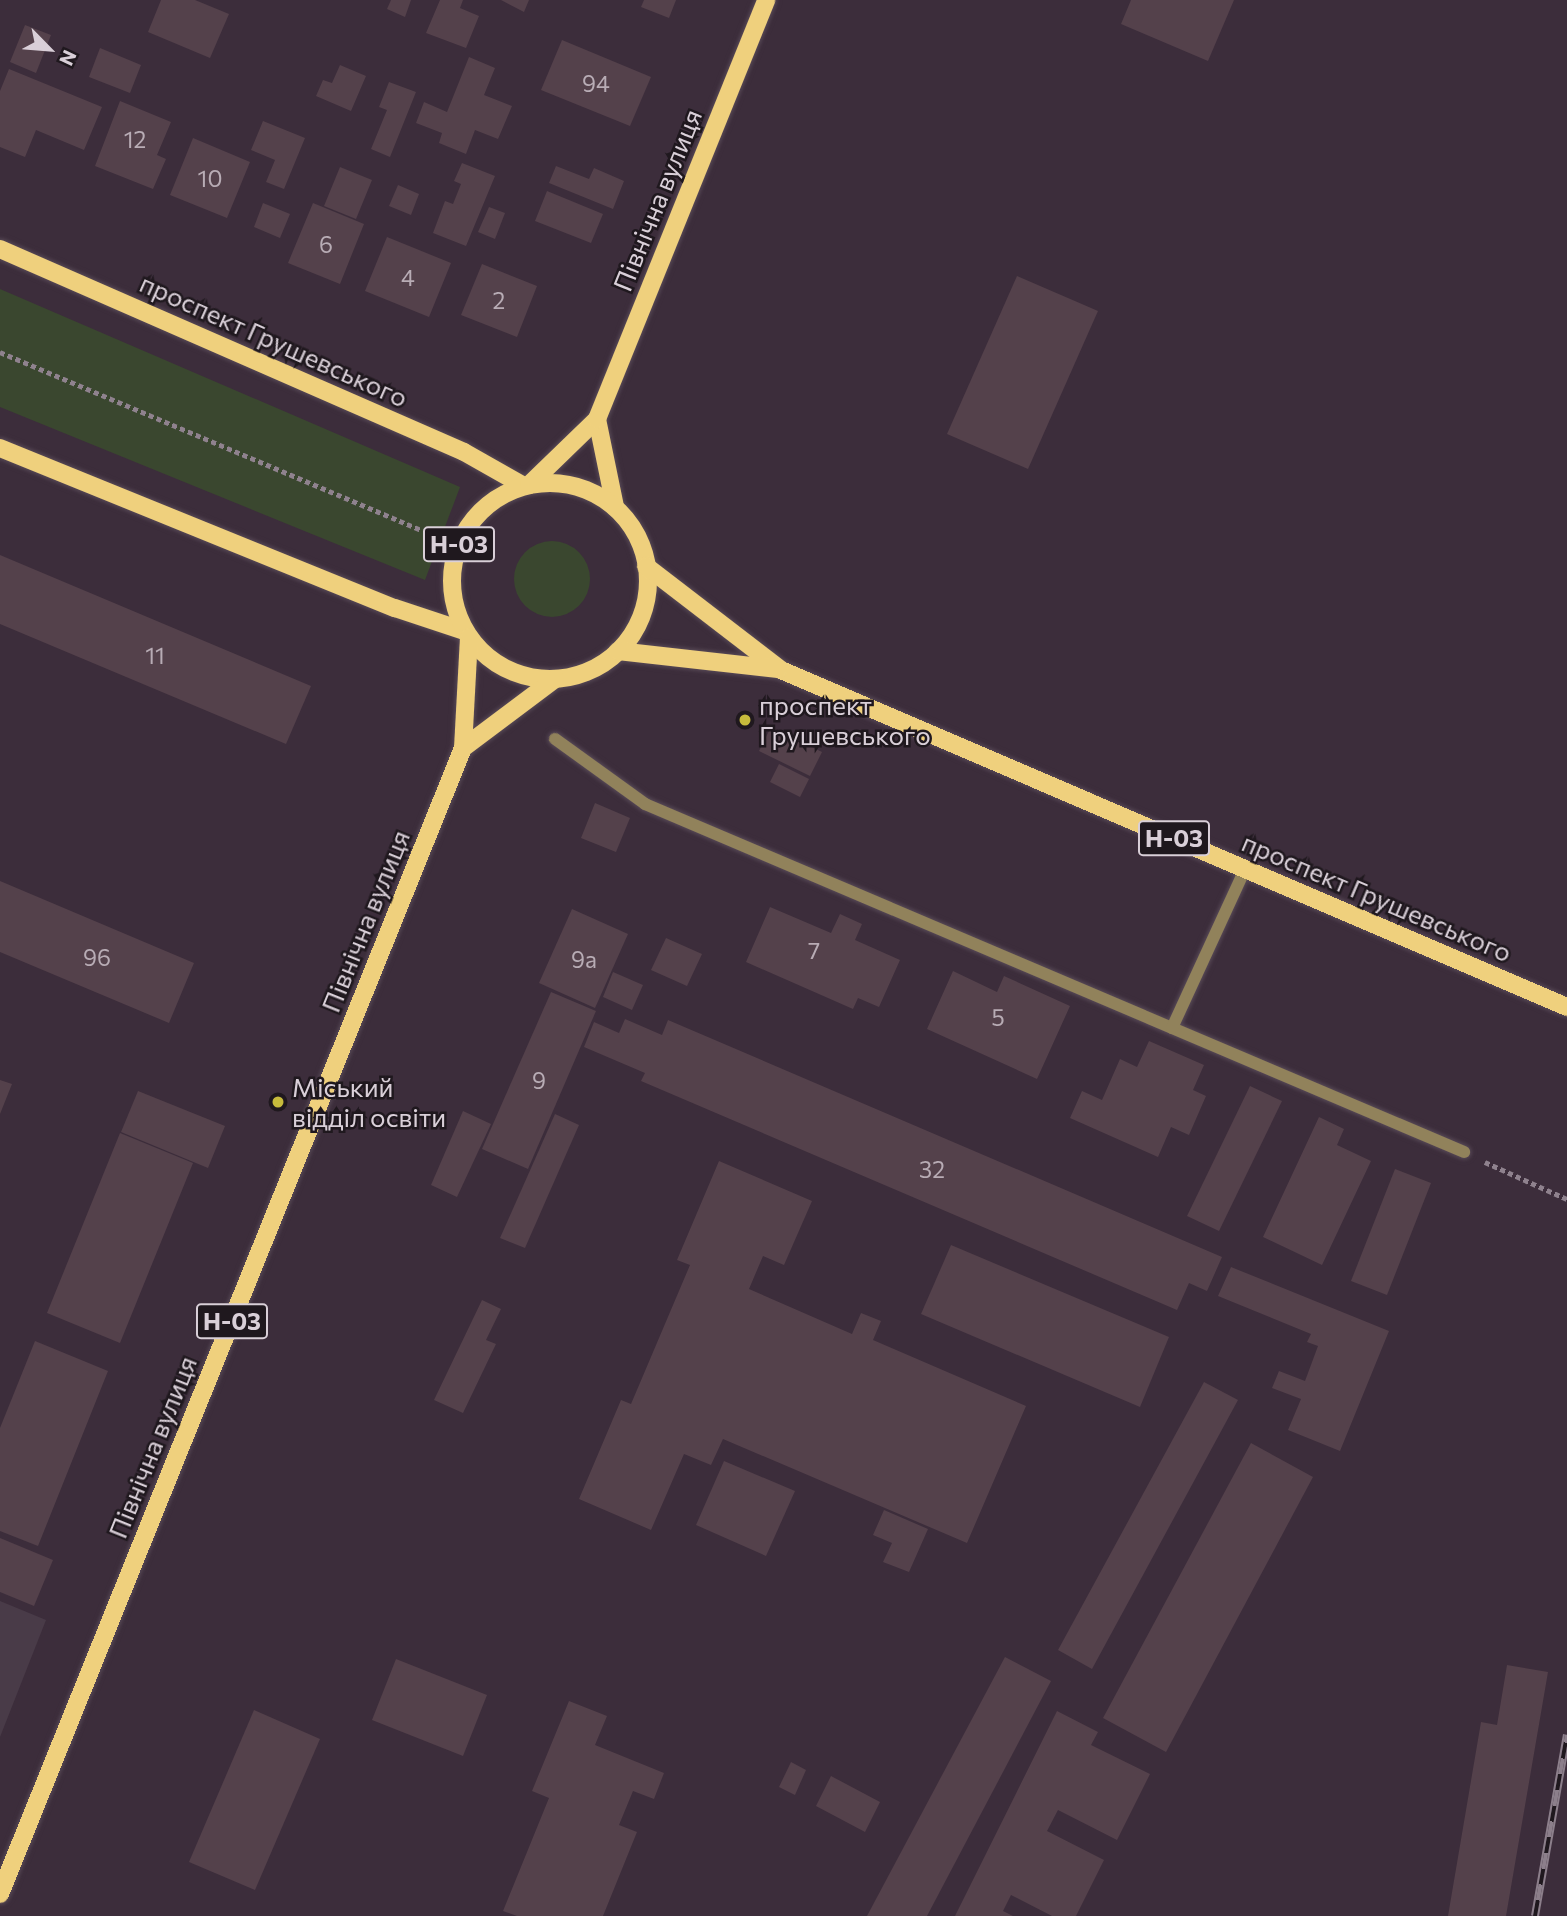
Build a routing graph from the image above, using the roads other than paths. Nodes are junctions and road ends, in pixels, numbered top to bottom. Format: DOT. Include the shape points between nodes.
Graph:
graph roads {
  1 [pos="766,0"];
  2 [pos="0,249"];
  3 [pos="597,419"];
  4 [pos="0,448"];
  5 [pos="527,486"];
  6 [pos="615,508"];
  7 [pos="646,566"];
  8 [pos="467,634"];
  9 [pos="618,651"];
  10 [pos="781,670"];
  11 [pos="555,679"];
  12 [pos="555,739"];
  13 [pos="463,748"];
  14 [pos="1245,869"];
  15 [pos="1567,1007"];
  16 [pos="1172,1028"];
  17 [pos="1464,1152"];
  18 [pos="0,1894"];
  1 -- 3 [label="main road, Північна вулиця"];
  2 -- 5 [label="main road, проспект Грушевського" via="464,452"];
  3 -- 5 [label="main road, Північна вулиця"];
  3 -- 6 [label="main road"];
  4 -- 8 [label="main road"];
  5 -- 6 [label="main road, Н-03" via="575,486"];
  5 -- 8 [label="main road, Н-03" via="500,497 475,517 458,545 452,577"];
  6 -- 7 [label="main road, Н-03" via="636,534"];
  7 -- 9 [label="main road, Н-03" via="642,612"];
  7 -- 10 [label="main road, проспект Грушевського / Н-03"];
  8 -- 11 [label="main road, Н-03" via="492,661 522,676"];
  8 -- 13 [label="main road, Північна вулиця / Н-03"];
  9 -- 10 [label="main road, проспект Грушевського / Н-03"];
  9 -- 11 [label="main road, Н-03" via="600,666"];
  10 -- 14 [label="main road, проспект Грушевського / Н-03"];
  11 -- 13 [label="main road, Н-03"];
  12 -- 16 [label="lane" via="645,804"];
  13 -- 18 [label="main road, Північна вулиця / Н-03"];
  14 -- 15 [label="main road, проспект Грушевського / Н-03"];
  14 -- 16 [label="lane"];
  16 -- 17 [label="lane"];
}
